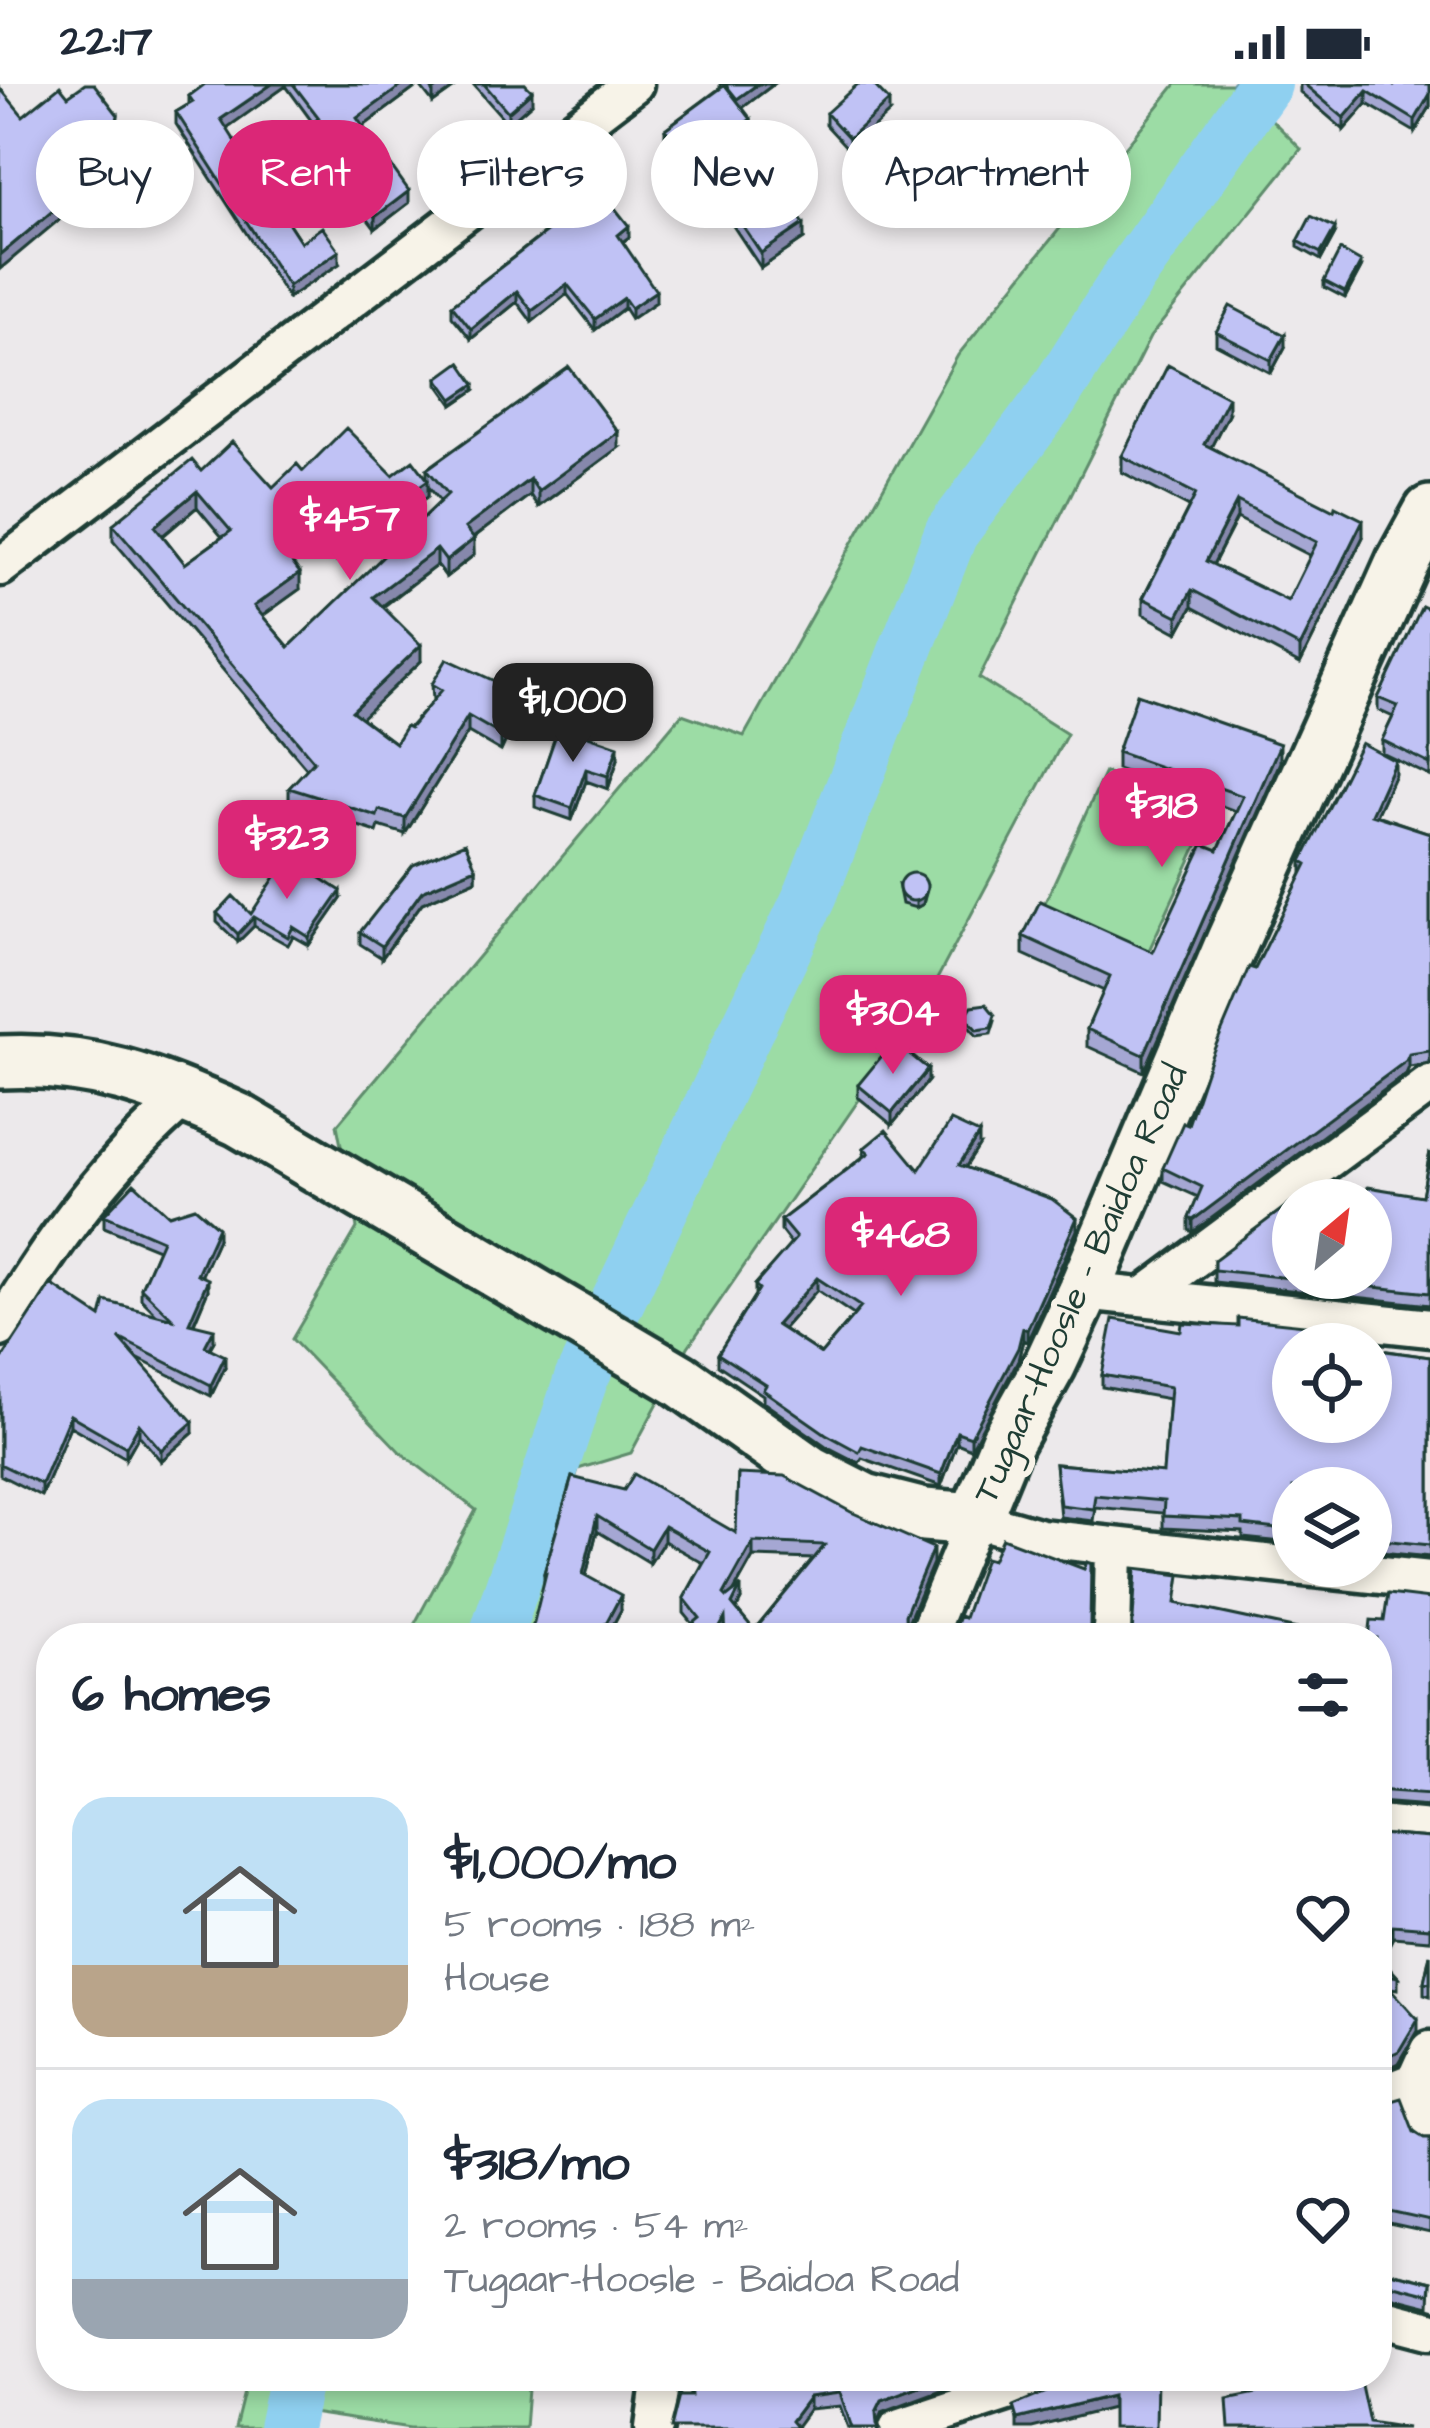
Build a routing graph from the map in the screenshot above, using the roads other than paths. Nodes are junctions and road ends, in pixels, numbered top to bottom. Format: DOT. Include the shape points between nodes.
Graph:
graph roads {
  1 [pos="634,84"];
  2 [pos="1430,512"];
  3 [pos="0,567"];
  4 [pos="0,1062"];
  5 [pos="1430,1084"];
  6 [pos="187,1096"];
  7 [pos="1084,1291"];
  8 [pos="1143,1297"];
  9 [pos="0,1328"];
  10 [pos="1430,1328"];
  11 [pos="975,1519"];
  12 [pos="1114,1547"];
  13 [pos="1272,1564"];
  14 [pos="1392,1576"];
  15 [pos="1430,1580"];
  16 [pos="932,1623"];
  17 [pos="1112,1623"];
  18 [pos="1392,1825"];
  19 [pos="1430,1829"];
  20 [pos="1423,2066"];
  21 [pos="1392,2086"];
  22 [pos="1430,2129"];
  23 [pos="1392,2320"];
  24 [pos="1430,2330"];
  25 [pos="659,2391"];
  26 [pos="1010,2391"];
  27 [pos="654,2428"];
  28 [pos="898,2428"];
  1 -- 3 [label="street"];
  2 -- 7 [label="main road, Tugaar-Hoosle - Baidoa Road" via="1232,942"];
  4 -- 6 [label="main road, Tugaar-Hoosle - Baidoa Road" via="90,1064"];
  5 -- 8 [label="street"];
  6 -- 9 [label="street" via="134,1141 49,1248"];
  6 -- 11 [label="main road, Tugaar-Hoosle - Baidoa Road" via="528,1288 680,1380 810,1472 865,1500"];
  7 -- 8 [label="street"];
  7 -- 11 [label="main road, Tugaar-Hoosle - Baidoa Road"];
  8 -- 10 [label="street"];
  11 -- 12 [label="street"];
  11 -- 16 [label="street"];
  12 -- 13 [label="street"];
  12 -- 17 [label="street"];
  14 -- 15 [label="street"];
  18 -- 19 [label="street"];
  20 -- 21 [label="street"];
  20 -- 22 [label="street"];
  23 -- 24 [label="street"];
  25 -- 27 [label="street"];
  26 -- 28 [label="street"];
}
